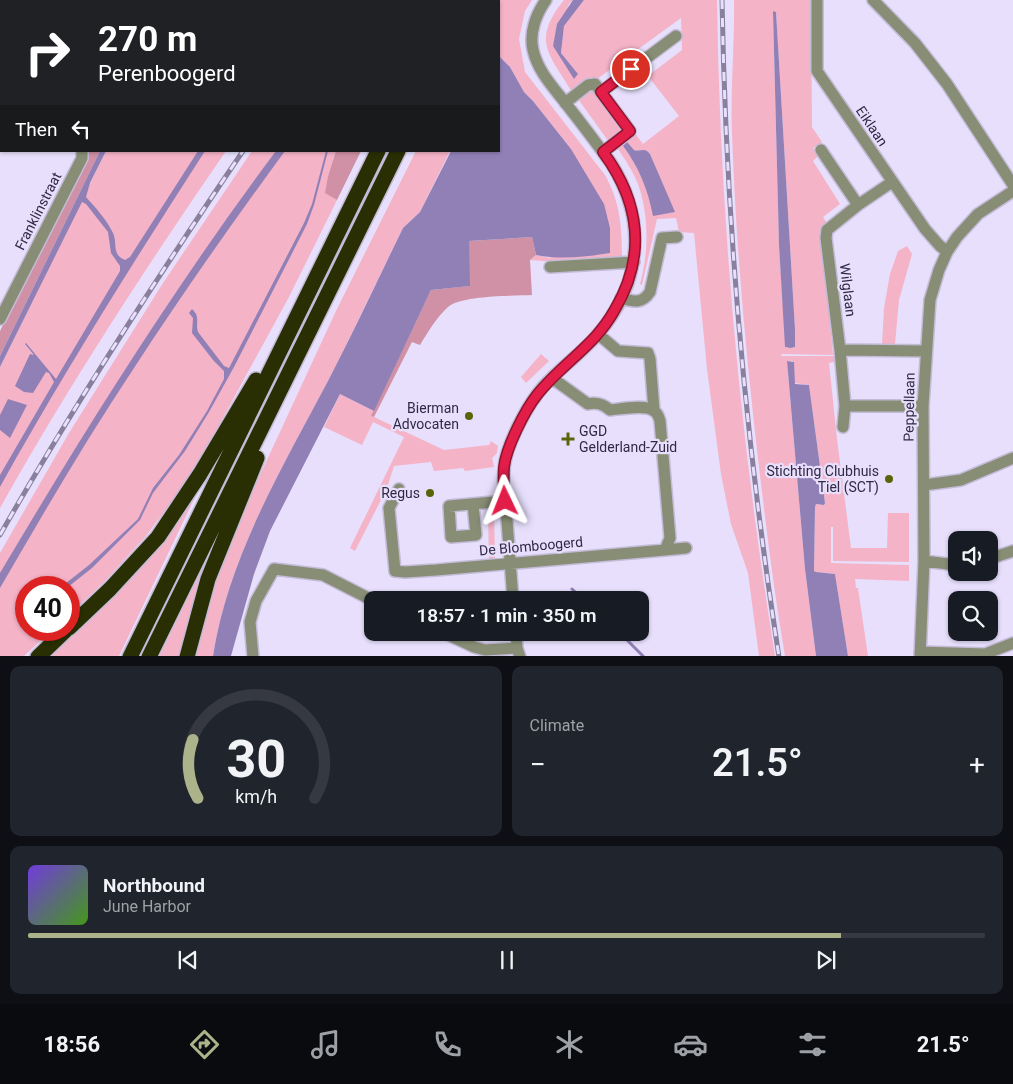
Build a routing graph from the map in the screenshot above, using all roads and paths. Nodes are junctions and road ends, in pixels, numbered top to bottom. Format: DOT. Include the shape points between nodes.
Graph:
graph roads {
  1 [pos="546,0"];
  2 [pos="817,0"];
  3 [pos="873,0"];
  4 [pos="676,36"];
  5 [pos="601,92"];
  6 [pos="566,103"];
  7 [pos="821,150"];
  8 [pos="82,152"];
  9 [pos="378,152"];
  10 [pos="398,152"];
  11 [pos="603,152"];
  12 [pos="892,182"];
  13 [pos="1013,185"];
  14 [pos="1013,191"];
  15 [pos="858,205"];
  16 [pos="677,237"];
  17 [pos="947,252"];
  18 [pos="634,262"];
  19 [pos="550,267"];
  20 [pos="307,296"];
  21 [pos="622,298"];
  22 [pos="0,319"];
  23 [pos="598,334"];
  24 [pos="302,345"];
  25 [pos="840,350"];
  26 [pos="925,351"];
  27 [pos="552,378"];
  28 [pos="845,406"];
  29 [pos="923,406"];
  30 [pos="654,410"];
  31 [pos="843,427"];
  32 [pos="1013,458"];
  33 [pos="924,485"];
  34 [pos="399,489"];
  35 [pos="505,501"];
  36 [pos="473,504"];
  37 [pos="666,548"];
  38 [pos="686,548"];
  39 [pos="1013,551"];
  40 [pos="998,557"];
  41 [pos="924,562"];
  42 [pos="511,564"];
  43 [pos="948,564"];
  44 [pos="513,591"];
  45 [pos="364,596"];
  46 [pos="80,617"];
  47 [pos="54,641"];
  48 [pos="461,641"];
  49 [pos="516,641"];
  50 [pos="1013,643"];
  51 [pos="484,653"];
  52 [pos="517,654"];
  53 [pos="920,654"];
  54 [pos="38,656"];
  55 [pos="130,656"];
  56 [pos="149,656"];
  57 [pos="187,656"];
  58 [pos="253,656"];
  1 -- 6 [label="street" via="535,21 533,50 538,66"];
  2 -- 12 [label="street, Eiklaan" via="817,71"];
  3 -- 13 [label="street" via="916,43"];
  4 -- 5 [label="street"];
  5 -- 6 [label="street" via="595,84 588,85"];
  5 -- 11 [label="street" via="630,131"];
  6 -- 11 [label="street"];
  7 -- 15 [label="street"];
  8 -- 22 [label="street, Franklinstraat" via="82,158"];
  9 -- 20 [label="highway"];
  10 -- 24 [label="highway"];
  11 -- 18 [label="street" via="628,195 635,232"];
  12 -- 15 [label="street, Wilglaan"];
  12 -- 17 [label="street, Eiklaan" via="925,229"];
  14 -- 17 [label="street, Peppellaan" via="978,214"];
  15 -- 25 [label="street, Wilglaan" via="831,225 826,238"];
  16 -- 21 [label="street" via="662,238 648,296 636,302"];
  17 -- 26 [label="street, Peppellaan" via="930,300"];
  18 -- 19 [label="street"];
  18 -- 21 [label="street"];
  20 -- 46 [label="highway" via="200,474 158,537"];
  20 -- 55 [label="highway"];
  21 -- 23 [label="street"];
  23 -- 27 [label="street"];
  23 -- 30 [label="street" via="618,352 648,353"];
  24 -- 56 [label="highway"];
  24 -- 57 [label="highway" via="208,579"];
  25 -- 26 [label="street"];
  25 -- 28 [label="street, Wilglaan"];
  26 -- 29 [label="street, Peppellaan"];
  27 -- 30 [label="street" via="588,404 595,402 610,410 646,407"];
  27 -- 35 [label="street" via="533,400 510,447 504,468"];
  28 -- 29 [label="street"];
  28 -- 31 [label="street, Wilglaan"];
  29 -- 33 [label="street, Peppellaan"];
  30 -- 37 [label="street" via="660,421 670,538"];
  32 -- 33 [label="street" via="961,480"];
  33 -- 41 [label="street, Peppellaan"];
  34 -- 42 [label="street, De Blomboogerd" via="389,508 395,571"];
  35 -- 36 [label="street"];
  35 -- 42 [label="street"];
  37 -- 38 [label="street, De Blomboogerd"];
  37 -- 42 [label="street, De Blomboogerd"];
  39 -- 40 [label="street"];
  41 -- 43 [label="street"];
  41 -- 53 [label="street, Peppellaan"];
  42 -- 44 [label="street"];
  45 -- 58 [label="street" via="323,575 274,569 256,601 250,622"];
  47 -- 54 [label="highway"];
  48 -- 51 [label="street"];
  49 -- 52 [label="street"];
  50 -- 53 [label="street" via="985,654"];
  51 -- 52 [label="street"];
}
